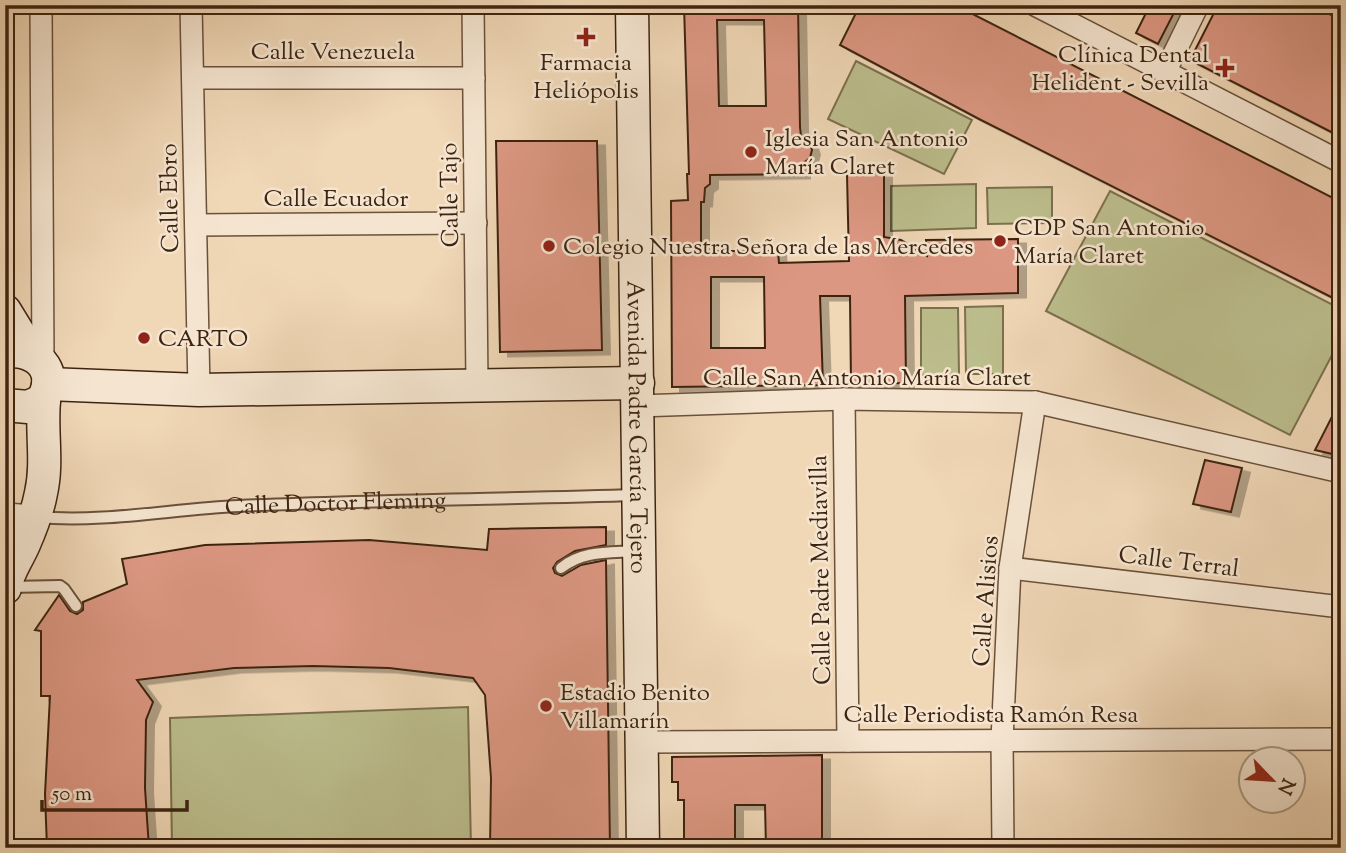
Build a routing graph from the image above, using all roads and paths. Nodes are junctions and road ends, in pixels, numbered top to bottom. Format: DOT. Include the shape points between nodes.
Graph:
graph roads {
  1 [pos="41,5"];
  2 [pos="191,5"];
  3 [pos="472,5"];
  4 [pos="632,5"];
  5 [pos="1035,5"];
  6 [pos="1198,5"];
  7 [pos="1165,72"];
  8 [pos="193,78"];
  9 [pos="474,78"];
  10 [pos="1341,162"];
  11 [pos="476,223"];
  12 [pos="195,225"];
  13 [pos="5,311"];
  14 [pos="35,371"];
  15 [pos="477,384"];
  16 [pos="199,390"];
  17 [pos="638,395"];
  18 [pos="844,399"];
  19 [pos="1035,402"];
  20 [pos="5,405"];
  21 [pos="1341,472"];
  22 [pos="639,495"];
  23 [pos="20,515"];
  24 [pos="640,551"];
  25 [pos="561,568"];
  26 [pos="1010,568"];
  27 [pos="5,588"];
  28 [pos="76,606"];
  29 [pos="1341,607"];
  30 [pos="1341,739"];
  31 [pos="1002,740"];
  32 [pos="848,741"];
  33 [pos="642,742"];
  34 [pos="643,848"];
  35 [pos="1003,848"];
  1 -- 14 [label="street"];
  2 -- 8 [label="street, Calle Ebro"];
  3 -- 9 [label="street, Calle Tajo"];
  4 -- 17 [label="street, Avenida Padre García Tejero"];
  5 -- 7 [label="street"];
  6 -- 7 [label="street"];
  7 -- 10 [label="street"];
  8 -- 9 [label="street, Calle Venezuela"];
  8 -- 12 [label="street, Calle Ebro"];
  9 -- 11 [label="street, Calle Tajo"];
  11 -- 12 [label="street, Calle Ecuador"];
  11 -- 15 [label="street, Calle Tajo"];
  12 -- 16 [label="street, Calle Ebro"];
  13 -- 14 [label="street"];
  14 -- 16 [label="street"];
  14 -- 20 [label="street" via="28,407"];
  14 -- 23 [label="street" via="45,462 41,494"];
  15 -- 16 [label="street"];
  15 -- 17 [label="street"];
  17 -- 18 [label="street, Calle San Antonio María Claret"];
  17 -- 22 [label="street, Avenida Padre García Tejero"];
  18 -- 19 [label="street, Calle San Antonio María Claret"];
  18 -- 32 [label="street, Calle Padre Mediavilla"];
  19 -- 21 [label="street, Calle San Antonio María Claret"];
  19 -- 26 [label="street, Calle Alisios"];
  22 -- 23 [label="lane, Calle Doctor Fleming" via="189,508 76,519"];
  22 -- 24 [label="street, Avenida Padre García Tejero"];
  23 -- 27 [label="street" via="23,548"];
  24 -- 25 [label="lane" via="583,555"];
  24 -- 33 [label="street, Avenida Padre García Tejero"];
  26 -- 29 [label="street, Calle Terral"];
  26 -- 31 [label="street, Calle Alisios"];
  27 -- 28 [label="lane" via="60,586"];
  30 -- 31 [label="street, Calle Periodista Ramón Resa"];
  31 -- 32 [label="street, Calle Periodista Ramón Resa"];
  31 -- 35 [label="street, Calle Alisios"];
  32 -- 33 [label="street, Calle Periodista Ramón Resa"];
  33 -- 34 [label="street, Avenida Padre García Tejero"];
}
